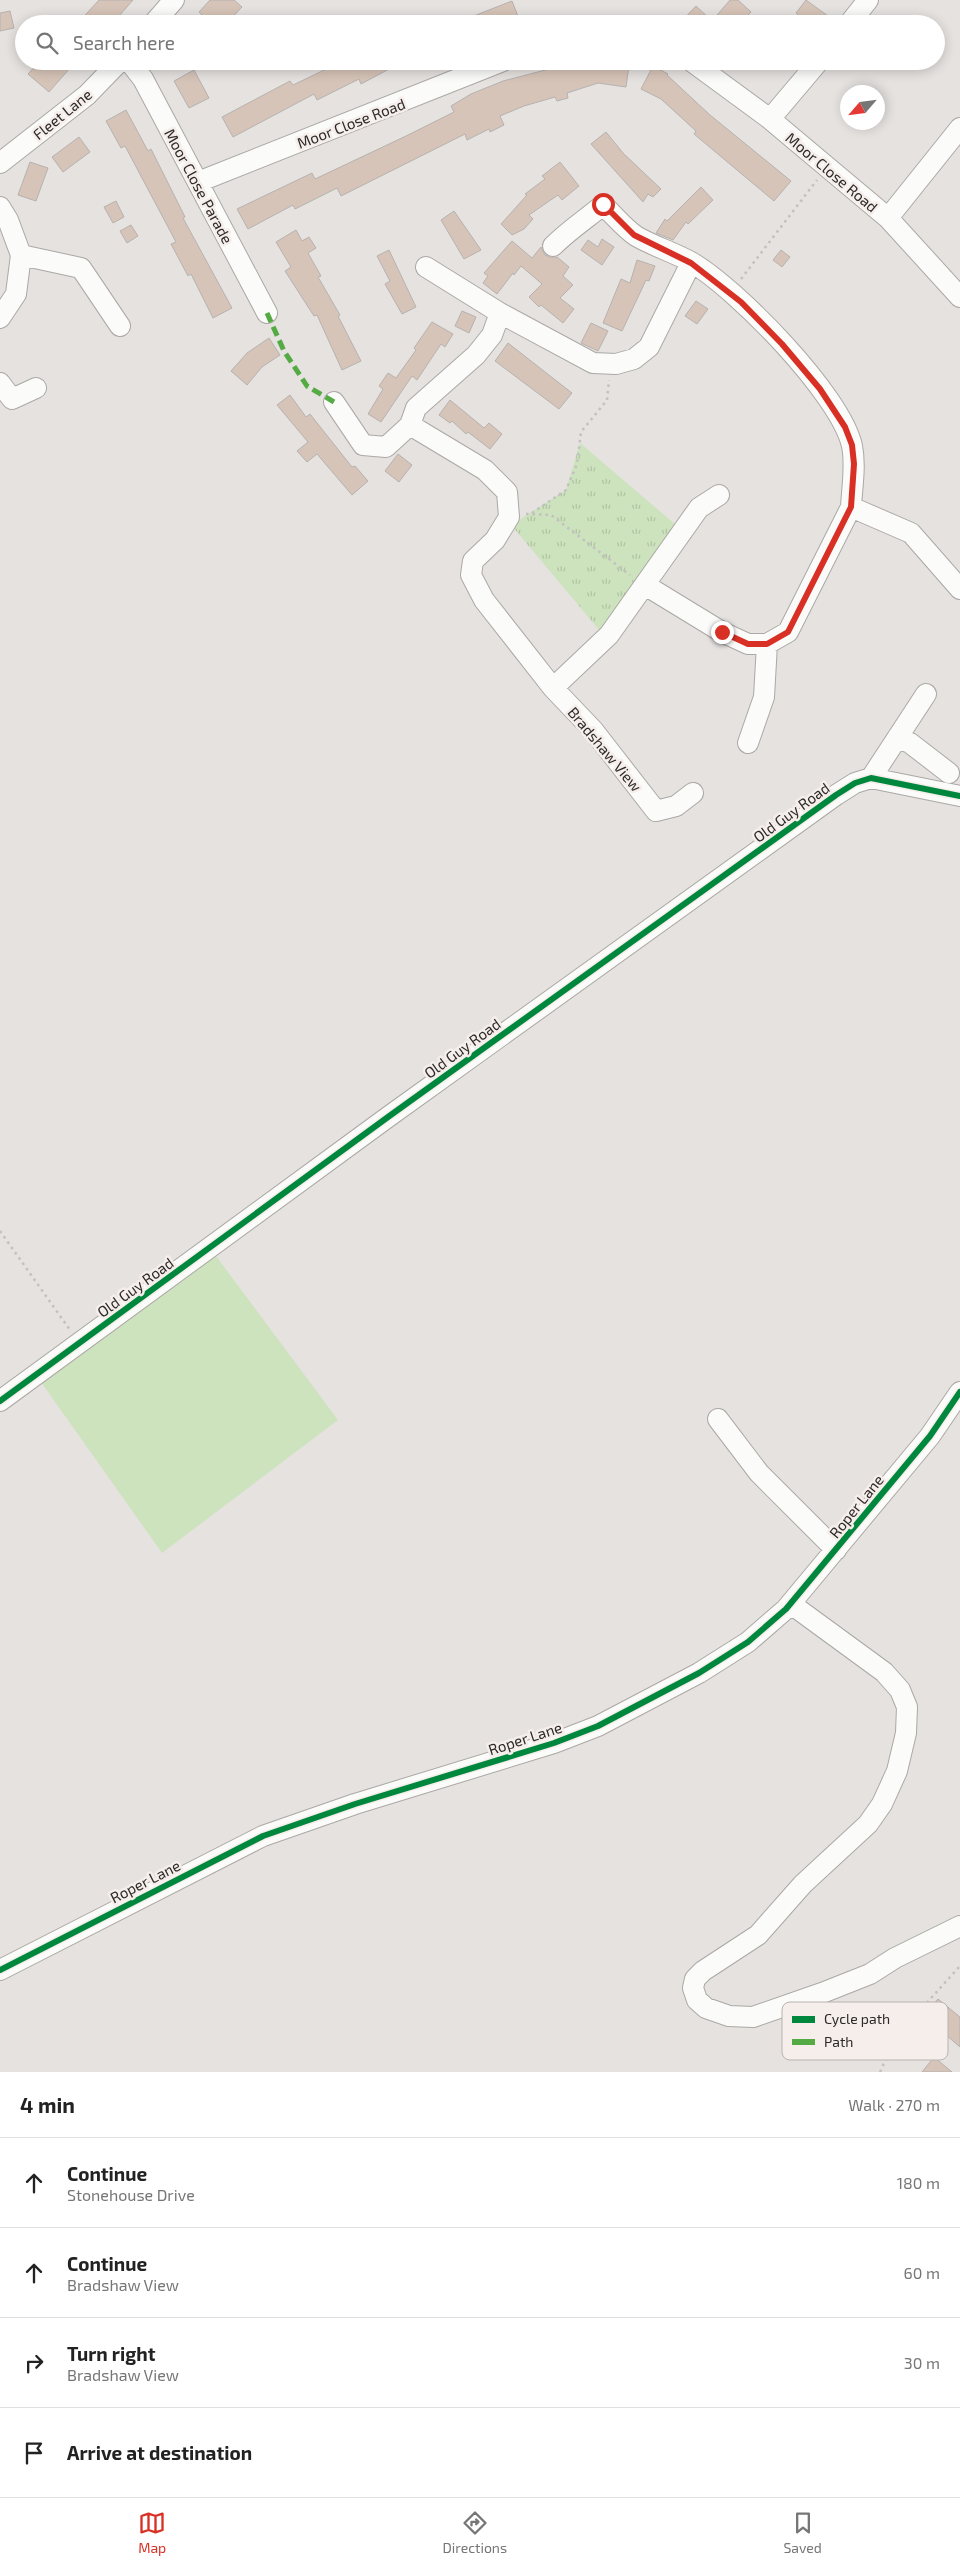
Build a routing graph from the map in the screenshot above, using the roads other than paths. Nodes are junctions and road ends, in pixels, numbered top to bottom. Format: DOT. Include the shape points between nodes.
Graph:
graph roads {
  1 [pos="174,0"];
  2 [pos="868,0"];
  3 [pos="161,15"];
  4 [pos="856,15"];
  5 [pos="111,70"];
  6 [pos="136,70"];
  7 [pos="480,70"];
  8 [pos="703,70"];
  9 [pos="812,70"];
  10 [pos="770,120"];
  11 [pos="960,128"];
  12 [pos="0,163"];
  13 [pos="198,182"];
  14 [pos="0,206"];
  15 [pos="888,218"];
  16 [pos="553,246"];
  17 [pos="21,255"];
  18 [pos="691,263"];
  19 [pos="426,266"];
  20 [pos="960,297"];
  21 [pos="266,313"];
  22 [pos="500,313"];
  23 [pos="0,318"];
  24 [pos="120,326"];
  25 [pos="0,383"];
  26 [pos="36,388"];
  27 [pos="334,402"];
  28 [pos="410,424"];
  29 [pos="720,495"];
  30 [pos="851,507"];
  31 [pos="645,586"];
  32 [pos="960,589"];
  33 [pos="767,644"];
  34 [pos="554,688"];
  35 [pos="926,694"];
  36 [pos="897,738"];
  37 [pos="748,743"];
  38 [pos="949,773"];
  39 [pos="871,778"];
  40 [pos="693,793"];
  41 [pos="960,796"];
  42 [pos="960,1392"];
  43 [pos="0,1401"];
  44 [pos="718,1419"];
  45 [pos="836,1550"];
  46 [pos="791,1604"];
  47 [pos="960,1926"];
  48 [pos="0,1970"];
  49 [pos="799,2002"];
  50 [pos="782,2007"];
  1 -- 3 [label="street"];
  2 -- 4 [label="street"];
  5 -- 12 [label="street, Fleet Lane" via="87,95"];
  6 -- 13 [label="street, Moor Close Parade"];
  7 -- 13 [label="street, Moor Close Road"];
  8 -- 10 [label="street, Moor Close Road"];
  9 -- 10 [label="street"];
  10 -- 15 [label="street, Moor Close Road"];
  11 -- 15 [label="street"];
  13 -- 21 [label="street, Moor Close Parade"];
  14 -- 17 [label="street"];
  15 -- 20 [label="street, Moor Close Road"];
  16 -- 18 [label="street" via="603,204 634,235"];
  17 -- 23 [label="street" via="16,294"];
  17 -- 24 [label="street" via="81,268"];
  18 -- 22 [label="street" via="649,347 634,359 616,364 593,363"];
  18 -- 30 [label="street" via="730,293 782,344 820,389 845,427 852,445 854,464"];
  19 -- 22 [label="street"];
  22 -- 28 [label="street" via="492,335 476,355 416,408"];
  25 -- 26 [label="street" via="7,405"];
  27 -- 28 [label="street" via="364,445 386,447"];
  28 -- 34 [label="street, Bradshaw View" via="485,470 507,492 509,516 495,540 473,561 471,575 484,600"];
  29 -- 31 [label="street" via="699,508"];
  30 -- 32 [label="street" via="911,533"];
  30 -- 33 [label="street" via="788,632"];
  31 -- 33 [label="street" via="722,632 748,644"];
  31 -- 34 [label="street" via="609,635"];
  33 -- 37 [label="street" via="764,697"];
  34 -- 40 [label="street, Bradshaw View" via="594,730 656,811 676,806"];
  35 -- 36 [label="street"];
  36 -- 38 [label="street" via="910,743"];
  36 -- 39 [label="street"];
  39 -- 41 [label="street"];
  39 -- 43 [label="street, Old Guy Road" via="836,794"];
  42 -- 45 [label="street, Roper Lane" via="930,1436"];
  44 -- 45 [label="street" via="759,1473"];
  45 -- 46 [label="street, Roper Lane"];
  46 -- 48 [label="street, Roper Lane" via="748,1642 699,1673 598,1726 263,1836"];
  46 -- 50 [label="street" via="884,1672 900,1690 906,1707 906,1733 897,1771 882,1804 868,1824 803,1884 758,1936 695,1979 693,1988 697,2000 706,2008 753,2017"];
  47 -- 49 [label="street" via="870,1974"];
}
